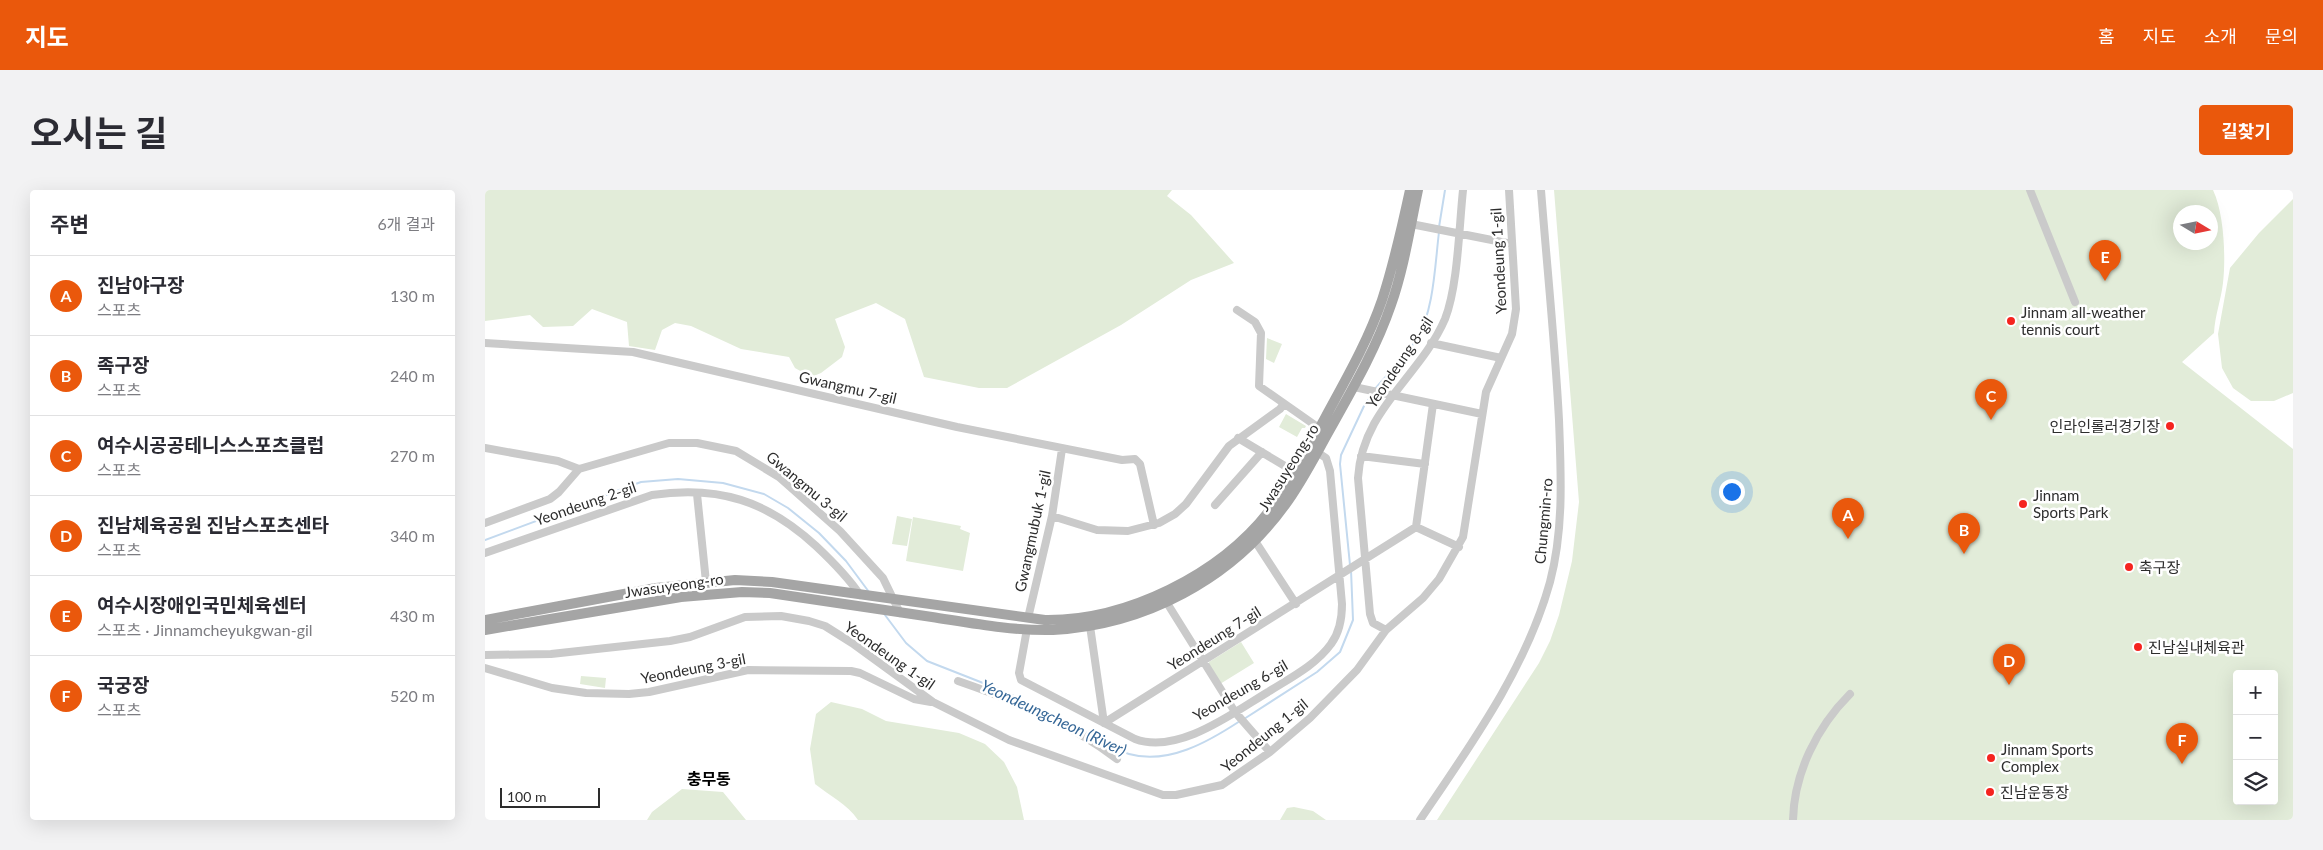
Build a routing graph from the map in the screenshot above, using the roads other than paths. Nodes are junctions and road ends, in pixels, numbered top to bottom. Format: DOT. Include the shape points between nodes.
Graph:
graph roads {
  1 [pos="1410,190"];
  2 [pos="1418,190"];
  3 [pos="1463,190"];
  4 [pos="1509,190"];
  5 [pos="1541,190"];
  6 [pos="2030,190"];
  7 [pos="1407,223"];
  8 [pos="1458,233"];
  9 [pos="1512,244"];
  10 [pos="2075,302"];
  11 [pos="1237,310"];
  12 [pos="485,343"];
  13 [pos="1431,343"];
  14 [pos="1501,358"];
  15 [pos="1356,388"];
  16 [pos="1391,395"];
  17 [pos="1433,404"];
  18 [pos="1283,405"];
  19 [pos="1483,414"];
  20 [pos="1319,428"];
  21 [pos="1238,438"];
  22 [pos="485,448"];
  23 [pos="1062,448"];
  24 [pos="1262,452"];
  25 [pos="1312,456"];
  26 [pos="1361,456"];
  27 [pos="1425,464"];
  28 [pos="579,469"];
  29 [pos="1295,472"];
  30 [pos="697,494"];
  31 [pos="1215,505"];
  32 [pos="1052,516"];
  33 [pos="485,523"];
  34 [pos="1153,525"];
  35 [pos="1416,527"];
  36 [pos="1255,541"];
  37 [pos="1459,547"];
  38 [pos="485,553"];
  39 [pos="1366,559"];
  40 [pos="1340,577"];
  41 [pos="755,581"];
  42 [pos="706,582"];
  43 [pos="754,592"];
  44 [pos="860,595"];
  45 [pos="895,600"];
  46 [pos="573,602"];
  47 [pos="1167,602"];
  48 [pos="1296,604"];
  49 [pos="899,612"];
  50 [pos="575,615"];
  51 [pos="485,620"];
  52 [pos="1027,624"];
  53 [pos="1091,626"];
  54 [pos="485,630"];
  55 [pos="1386,630"];
  56 [pos="485,655"];
  57 [pos="1203,661"];
  58 [pos="485,668"];
  59 [pos="958,681"];
  60 [pos="1850,694"];
  61 [pos="933,702"];
  62 [pos="1235,712"];
  63 [pos="1104,723"];
  64 [pos="1270,752"];
  65 [pos="1117,760"];
  66 [pos="1420,820"];
  67 [pos="1793,820"];
  1 -- 7 [label="main road, Jwasuyeong-ro"];
  2 -- 7 [label="main road, Jwasuyeong-ro"];
  3 -- 8 [label="street, Yeondeung 8-gil"];
  4 -- 9 [label="street, Yeondeung 1-gil"];
  5 -- 66 [label="street, Chungmin-ro" via="1561,460 1561,502 1554,565 1542,607 1508,681 1461,760"];
  6 -- 10 [label="street"];
  7 -- 8 [label="street"];
  7 -- 15 [label="main road, Jwasuyeong-ro" via="1401,273"];
  7 -- 20 [label="main road, Jwasuyeong-ro" via="1372,326"];
  8 -- 9 [label="street"];
  8 -- 13 [label="street, Yeondeung 8-gil" via="1450,300 1444,320"];
  9 -- 14 [label="street, Yeondeung 1-gil" via="1516,309 1512,334"];
  11 -- 18 [label="street" via="1255,322 1261,333 1259,385"];
  12 -- 23 [label="street, Gwangmu 7-gil" via="633,352"];
  13 -- 14 [label="street"];
  13 -- 16 [label="street, Yeondeung 8-gil"];
  14 -- 19 [label="street, Yeondeung 1-gil" via="1488,385"];
  15 -- 16 [label="street"];
  15 -- 25 [label="main road, Jwasuyeong-ro"];
  16 -- 17 [label="street"];
  16 -- 26 [label="street, Yeondeung 8-gil" via="1371,429"];
  17 -- 19 [label="street"];
  17 -- 27 [label="street"];
  18 -- 20 [label="street"];
  18 -- 21 [label="street"];
  19 -- 37 [label="street, Yeondeung 1-gil" via="1466,526"];
  20 -- 25 [label="main road, Jwasuyeong-ro"];
  21 -- 24 [label="street"];
  21 -- 34 [label="street" via="1223,452 1186,504"];
  22 -- 28 [label="street" via="558,461"];
  23 -- 32 [label="street, Gwangmubuk 1-gil"];
  23 -- 34 [label="street, Gwangmu 7-gil" via="1138,460"];
  24 -- 29 [label="street"];
  24 -- 31 [label="street"];
  25 -- 29 [label="main road, Jwasuyeong-ro"];
  25 -- 36 [label="main road, Jwasuyeong-ro" via="1285,506"];
  25 -- 40 [label="street, Yeondeung 6-gil" via="1326,458 1330,471"];
  26 -- 27 [label="street"];
  26 -- 39 [label="street, Yeondeung 8-gil" via="1359,478"];
  27 -- 35 [label="street"];
  28 -- 33 [label="street" via="550,499"];
  28 -- 45 [label="street, Gwangmu 3-gil" via="669,444 705,444 736,451 771,472 840,531 876,569"];
  29 -- 52 [label="main road, Jwasuyeong-ro" via="1269,512 1251,532 1225,554 1179,584 1109,613"];
  30 -- 38 [label="street, Yeondeung 2-gil" via="666,493 636,499"];
  30 -- 42 [label="street"];
  30 -- 44 [label="street, Yeondeung 2-gil" via="745,500 778,516 832,561"];
  32 -- 34 [label="street" via="1097,530 1128,531"];
  32 -- 52 [label="street, Gwangmubuk 1-gil"];
  35 -- 37 [label="street"];
  35 -- 39 [label="street"];
  36 -- 47 [label="main road, Jwasuyeong-ro" via="1208,579"];
  36 -- 48 [label="street"];
  37 -- 55 [label="street, Yeondeung 1-gil" via="1423,598"];
  39 -- 40 [label="street, Yeondeung 7-gil"];
  39 -- 55 [label="street, Yeondeung 8-gil" via="1371,618 1375,625"];
  40 -- 48 [label="street, Yeondeung 7-gil"];
  40 -- 62 [label="street, Yeondeung 6-gil" via="1342,618 1330,646 1308,666"];
  41 -- 42 [label="main road, Jwasuyeong-ro"];
  41 -- 43 [label="main road"];
  41 -- 44 [label="main road, Jwasuyeong-ro"];
  42 -- 46 [label="main road, Jwasuyeong-ro"];
  43 -- 49 [label="main road, Jwasuyeong-ro"];
  43 -- 50 [label="main road, Jwasuyeong-ro" via="690,596"];
  44 -- 45 [label="main road, Jwasuyeong-ro"];
  45 -- 49 [label="street, Gwangmu 3-gil"];
  45 -- 52 [label="main road, Jwasuyeong-ro"];
  46 -- 50 [label="main road"];
  46 -- 51 [label="main road, Jwasuyeong-ro"];
  47 -- 53 [label="main road, Jwasuyeong-ro" via="1120,620"];
  47 -- 57 [label="street"];
  48 -- 57 [label="street, Yeondeung 7-gil"];
  49 -- 52 [label="main road, Jwasuyeong-ro" via="981,625"];
  50 -- 54 [label="main road, Jwasuyeong-ro"];
  52 -- 53 [label="main road, Jwasuyeong-ro" via="1053,630"];
  52 -- 63 [label="street, Yeondeung 6-gil" via="1019,673 1021,680"];
  53 -- 63 [label="street"];
  55 -- 64 [label="street, Yeondeung 1-gil" via="1357,670 1310,718"];
  56 -- 61 [label="street, Yeondeung 1-gil" via="551,654 633,646 690,637 745,617 781,616 817,623 832,630"];
  57 -- 62 [label="street"];
  57 -- 63 [label="street, Yeondeung 7-gil"];
  58 -- 61 [label="street, Yeondeung 3-gil" via="552,688 629,694 748,670 851,671 914,699"];
  59 -- 65 [label="street" via="1028,708 1091,741"];
  60 -- 67 [label="street" via="1820,731 1807,758 1793,806"];
  61 -- 64 [label="street, Yeondeung 1-gil" via="1021,745 1163,795 1223,785"];
  62 -- 63 [label="street, Yeondeung 6-gil" via="1199,732 1157,742 1141,741"];
  62 -- 64 [label="street"];
}
